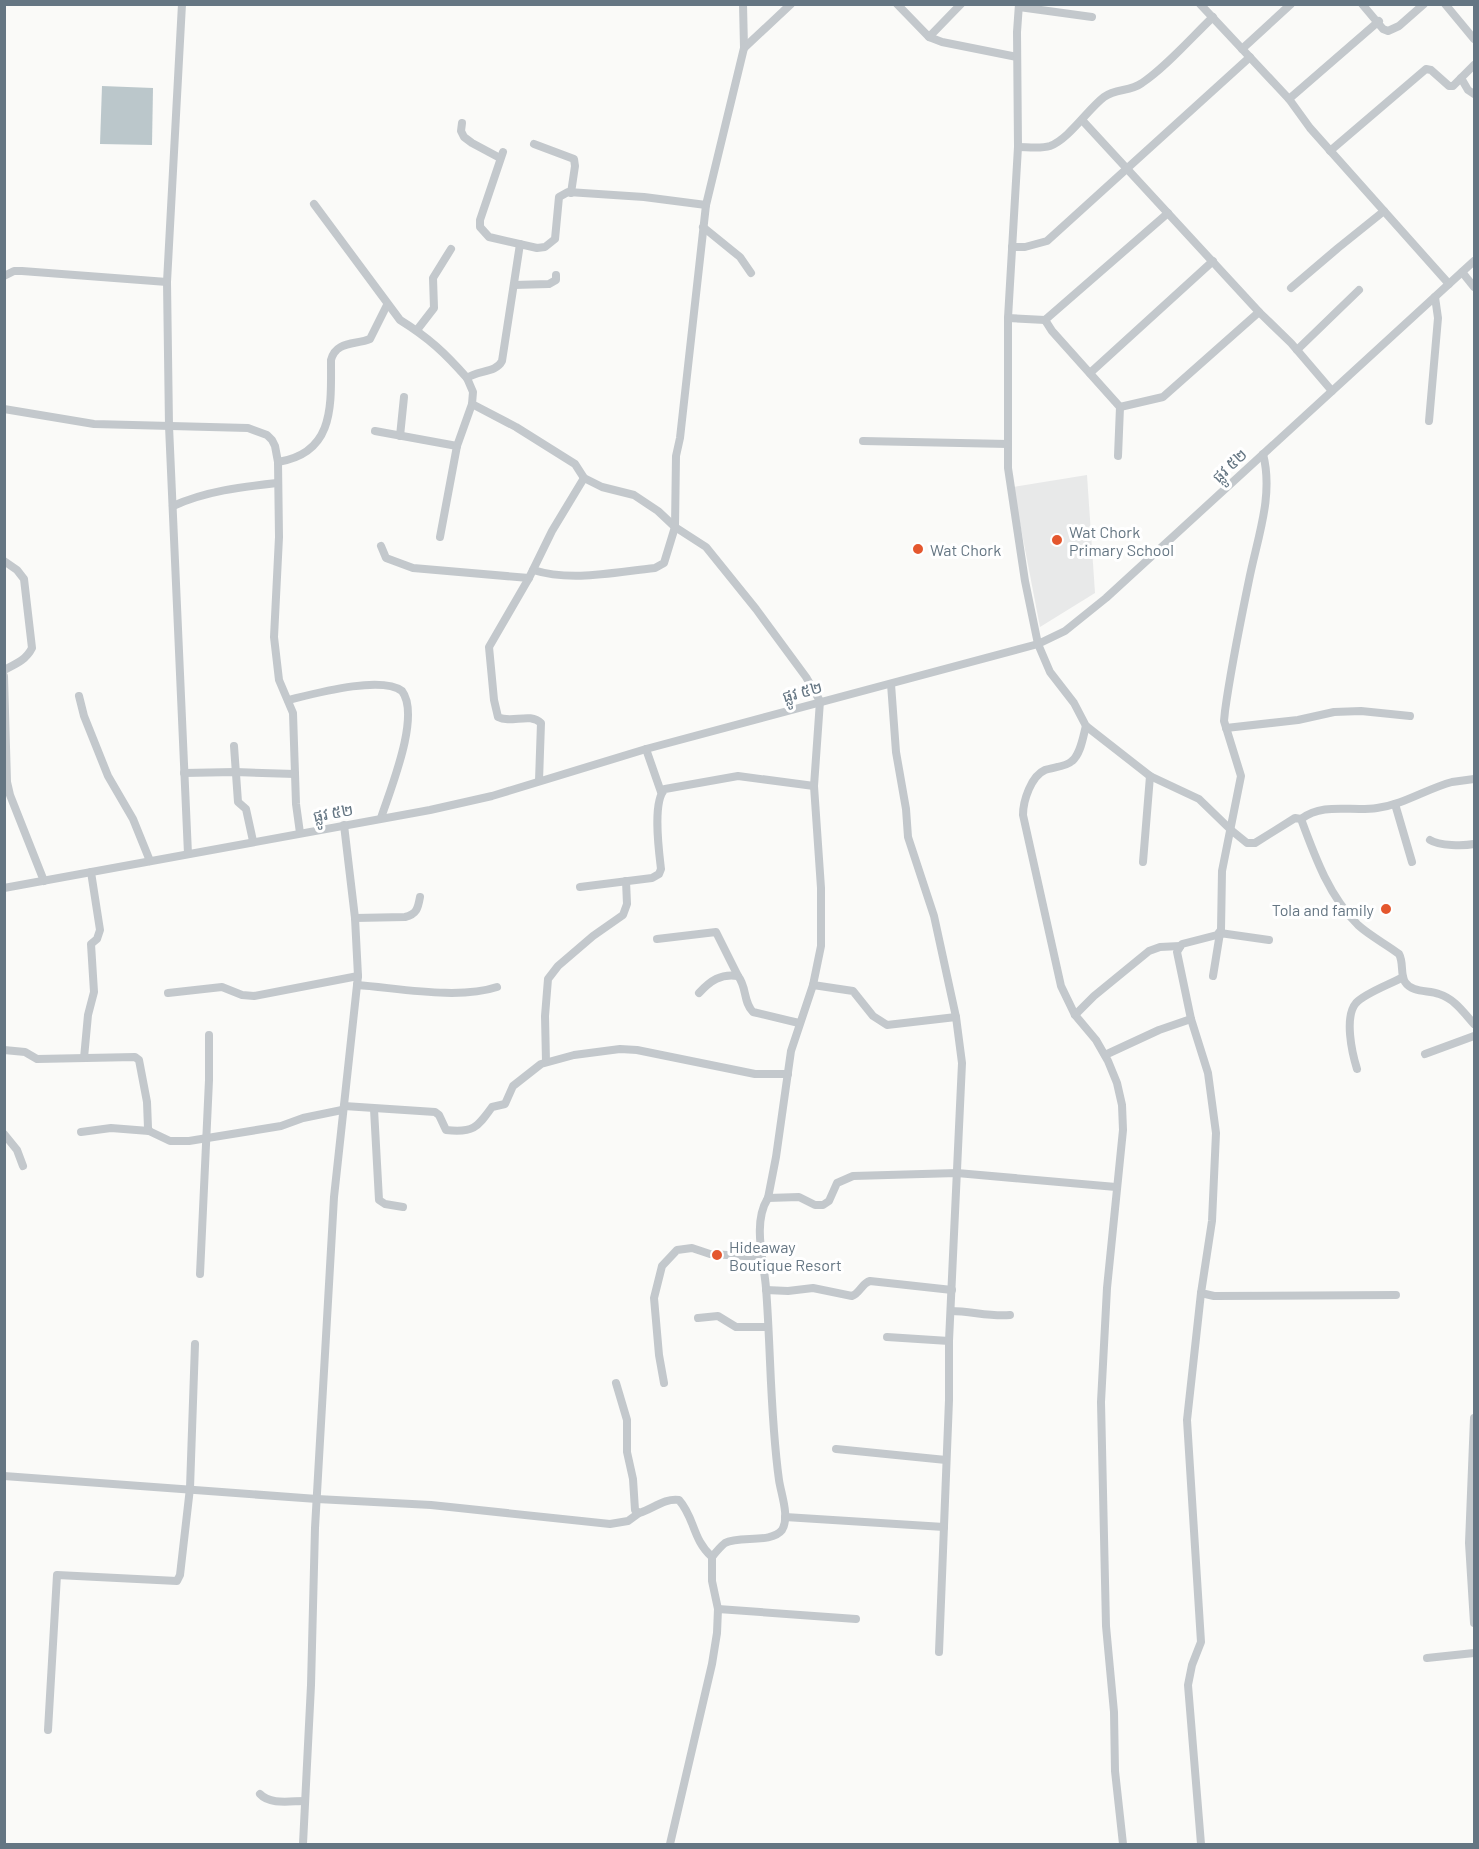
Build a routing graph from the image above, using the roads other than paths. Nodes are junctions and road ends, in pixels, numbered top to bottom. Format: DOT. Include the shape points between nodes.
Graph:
graph roads {
  1 [pos="182,4"];
  2 [pos="743,4"];
  3 [pos="791,4"];
  4 [pos="897,4"];
  5 [pos="961,4"];
  6 [pos="1200,4"];
  7 [pos="1291,4"];
  8 [pos="1362,4"];
  9 [pos="1424,4"];
  10 [pos="1444,4"];
  11 [pos="1019,6"];
  12 [pos="1092,17"];
  13 [pos="1213,17"];
  14 [pos="1378,21"];
  15 [pos="929,37"];
  16 [pos="1474,39"];
  17 [pos="744,48"];
  18 [pos="1242,49"];
  19 [pos="1017,57"];
  20 [pos="1250,57"];
  21 [pos="1474,65"];
  22 [pos="1461,78"];
  23 [pos="1474,94"];
  24 [pos="1289,99"];
  25 [pos="1082,120"];
  26 [pos="462,123"];
  27 [pos="534,144"];
  28 [pos="1018,147"];
  29 [pos="1330,151"];
  30 [pos="1127,168"];
  31 [pos="571,193"];
  32 [pos="314,204"];
  33 [pos="706,205"];
  34 [pos="1384,211"];
  35 [pos="1168,213"];
  36 [pos="703,227"];
  37 [pos="520,244"];
  38 [pos="1012,247"];
  39 [pos="451,249"];
  40 [pos="1212,261"];
  41 [pos="1474,261"];
  42 [pos="1462,272"];
  43 [pos="751,273"];
  44 [pos="556,274"];
  45 [pos="4,276"];
  46 [pos="167,282"];
  47 [pos="1449,284"];
  48 [pos="514,285"];
  49 [pos="1474,286"];
  50 [pos="1291,288"];
  51 [pos="1359,290"];
  52 [pos="1435,297"];
  53 [pos="387,305"];
  54 [pos="1259,312"];
  55 [pos="1008,318"];
  56 [pos="1045,320"];
  57 [pos="417,330"];
  58 [pos="1297,350"];
  59 [pos="1090,372"];
  60 [pos="467,378"];
  61 [pos="1332,391"];
  62 [pos="404,397"];
  63 [pos="472,404"];
  64 [pos="1120,407"];
  65 [pos="4,409"];
  66 [pos="1429,421"];
  67 [pos="169,426"];
  68 [pos="375,431"];
  69 [pos="400,436"];
  70 [pos="863,441"];
  71 [pos="1008,444"];
  72 [pos="457,446"];
  73 [pos="1263,454"];
  74 [pos="1118,456"];
  75 [pos="278,462"];
  76 [pos="584,478"];
  77 [pos="277,483"];
  78 [pos="173,506"];
  79 [pos="675,527"];
  80 [pos="440,537"];
  81 [pos="381,546"];
  82 [pos="4,561"];
  83 [pos="531,574"];
  84 [pos="1038,644"];
  85 [pos="4,670"];
  86 [pos="4,676"];
  87 [pos="891,684"];
  88 [pos="79,696"];
  89 [pos="288,700"];
  90 [pos="820,701"];
  91 [pos="1410,716"];
  92 [pos="1086,726"];
  93 [pos="1226,728"];
  94 [pos="234,746"];
  95 [pos="646,749"];
  96 [pos="235,772"];
  97 [pos="184,773"];
  98 [pos="295,774"];
  99 [pos="1150,776"];
  100 [pos="1474,779"];
  101 [pos="539,781"];
  102 [pos="814,786"];
  103 [pos="661,792"];
  104 [pos="1395,804"];
  105 [pos="381,818"];
  106 [pos="1301,819"];
  107 [pos="344,825"];
  108 [pos="1231,830"];
  109 [pos="300,833"];
  110 [pos="1430,840"];
  111 [pos="252,842"];
  112 [pos="1474,844"];
  113 [pos="188,854"];
  114 [pos="150,861"];
  115 [pos="1143,862"];
  116 [pos="1412,862"];
  117 [pos="91,872"];
  118 [pos="44,881"];
  119 [pos="626,881"];
  120 [pos="580,887"];
  121 [pos="4,888"];
  122 [pos="420,897"];
  123 [pos="355,918"];
  124 [pos="1220,933"];
  125 [pos="657,939"];
  126 [pos="1269,940"];
  127 [pos="1180,946"];
  128 [pos="738,976"];
  129 [pos="1212,976"];
  130 [pos="1403,977"];
  131 [pos="357,981"];
  132 [pos="813,985"];
  133 [pos="497,987"];
  134 [pos="168,993"];
  135 [pos="699,993"];
  136 [pos="1075,1015"];
  137 [pos="956,1017"];
  138 [pos="1191,1019"];
  139 [pos="799,1023"];
  140 [pos="1474,1024"];
  141 [pos="209,1035"];
  142 [pos="1474,1036"];
  143 [pos="4,1050"];
  144 [pos="1425,1054"];
  145 [pos="1105,1055"];
  146 [pos="84,1058"];
  147 [pos="546,1062"];
  148 [pos="1357,1069"];
  149 [pos="788,1074"];
  150 [pos="343,1108"];
  151 [pos="374,1109"];
  152 [pos="150,1131"];
  153 [pos="81,1132"];
  154 [pos="4,1134"];
  155 [pos="206,1137"];
  156 [pos="23,1166"];
  157 [pos="957,1173"];
  158 [pos="1116,1187"];
  159 [pos="768,1198"];
  160 [pos="403,1207"];
  161 [pos="762,1257"];
  162 [pos="200,1274"];
  163 [pos="766,1290"];
  164 [pos="952,1290"];
  165 [pos="1201,1293"];
  166 [pos="1396,1294"];
  167 [pos="951,1311"];
  168 [pos="1010,1315"];
  169 [pos="698,1318"];
  170 [pos="767,1327"];
  171 [pos="887,1337"];
  172 [pos="949,1341"];
  173 [pos="195,1344"];
  174 [pos="616,1383"];
  175 [pos="664,1383"];
  176 [pos="1474,1418"];
  177 [pos="836,1449"];
  178 [pos="946,1460"];
  179 [pos="4,1476"];
  180 [pos="190,1488"];
  181 [pos="317,1499"];
  182 [pos="639,1513"];
  183 [pos="785,1516"];
  184 [pos="944,1527"];
  185 [pos="712,1557"];
  186 [pos="718,1609"];
  187 [pos="856,1619"];
  188 [pos="1474,1623"];
  189 [pos="939,1652"];
  190 [pos="1474,1653"];
  191 [pos="1426,1658"];
  192 [pos="48,1730"];
  193 [pos="260,1794"];
  194 [pos="304,1801"];
  195 [pos="303,1845"];
  196 [pos="670,1845"];
  197 [pos="1123,1845"];
  198 [pos="1201,1845"];
  1 -- 46 [label="street"];
  2 -- 17 [label="street"];
  3 -- 17 [label="street"];
  4 -- 15 [label="street"];
  5 -- 15 [label="street"];
  6 -- 13 [label="street"];
  7 -- 18 [label="street"];
  8 -- 14 [label="street"];
  9 -- 14 [label="street" via="1392,30 1383,29"];
  10 -- 16 [label="street"];
  11 -- 12 [label="street"];
  11 -- 19 [label="street"];
  13 -- 18 [label="street"];
  13 -- 25 [label="street" via="1148,79 1133,89 1104,97"];
  14 -- 24 [label="street"];
  15 -- 19 [label="street"];
  17 -- 33 [label="street"];
  18 -- 20 [label="street"];
  19 -- 28 [label="street"];
  20 -- 24 [label="street"];
  20 -- 30 [label="street"];
  21 -- 22 [label="street"];
  22 -- 23 [label="street"];
  22 -- 29 [label="street" via="1449,86 1426,69"];
  24 -- 29 [label="street"];
  25 -- 28 [label="street" via="1048,147"];
  25 -- 30 [label="street"];
  26 -- 37 [label="street" via="464,137 501,155 480,227 489,237"];
  27 -- 31 [label="street" via="574,159"];
  28 -- 38 [label="street"];
  29 -- 34 [label="street"];
  30 -- 35 [label="street"];
  30 -- 38 [label="street" via="1047,241"];
  31 -- 33 [label="street"];
  31 -- 37 [label="street" via="559,197 555,239 537,248"];
  32 -- 53 [label="street"];
  33 -- 36 [label="street"];
  34 -- 47 [label="street"];
  34 -- 50 [label="street"];
  35 -- 40 [label="street"];
  35 -- 56 [label="street"];
  36 -- 43 [label="street" via="740,257"];
  36 -- 79 [label="street" via="676,456"];
  37 -- 48 [label="street"];
  38 -- 55 [label="street"];
  39 -- 57 [label="street" via="433,278 434,308"];
  40 -- 54 [label="street"];
  40 -- 59 [label="street"];
  41 -- 42 [label="street, ផ្លូវ ៥២"];
  42 -- 47 [label="street, ផ្លូវ ៥២"];
  42 -- 49 [label="street"];
  44 -- 48 [label="street" via="556,280 549,284"];
  45 -- 46 [label="street" via="22,271"];
  46 -- 67 [label="street"];
  47 -- 52 [label="street, ផ្លូវ ៥២"];
  48 -- 60 [label="street" via="501,365"];
  51 -- 58 [label="street"];
  52 -- 61 [label="street, ផ្លូវ ៥២"];
  52 -- 66 [label="street" via="1438,318"];
  53 -- 57 [label="street" via="400,320"];
  53 -- 75 [label="street" via="370,339 338,347 333,353 331,410 326,429 302,455"];
  54 -- 58 [label="street"];
  54 -- 64 [label="street" via="1163,397"];
  55 -- 56 [label="street"];
  55 -- 71 [label="street"];
  56 -- 59 [label="street"];
  57 -- 60 [label="street" via="438,346"];
  58 -- 61 [label="street"];
  59 -- 64 [label="street"];
  60 -- 63 [label="street" via="473,392"];
  61 -- 73 [label="street, ផ្លូវ ៥២"];
  62 -- 69 [label="street"];
  63 -- 72 [label="street"];
  63 -- 76 [label="street" via="516,426 575,464"];
  64 -- 74 [label="street"];
  65 -- 67 [label="street" via="94,424"];
  67 -- 75 [label="street" via="257,430 272,440"];
  67 -- 78 [label="street"];
  68 -- 69 [label="street"];
  69 -- 72 [label="street"];
  70 -- 71 [label="street"];
  71 -- 84 [label="street" via="1024,581"];
  72 -- 80 [label="street"];
  73 -- 84 [label="street, ផ្លូវ ៥២" via="1082,619"];
  73 -- 93 [label="street" via="1268,473 1264,512 1228,691"];
  75 -- 77 [label="street"];
  76 -- 79 [label="street" via="634,495"];
  76 -- 83 [label="street"];
  77 -- 78 [label="street" via="212,492"];
  77 -- 89 [label="street" via="279,537 274,637 279,680"];
  78 -- 97 [label="street"];
  79 -- 83 [label="street" via="660,567 565,576"];
  79 -- 90 [label="street" via="706,548 756,609"];
  81 -- 83 [label="street" via="386,558 413,568"];
  82 -- 85 [label="street" via="24,579 32,648 22,661"];
  83 -- 101 [label="street" via="491,642 489,654 498,717 532,718 541,723"];
  84 -- 87 [label="street, ផ្លូវ ៥២"];
  84 -- 92 [label="street" via="1050,672"];
  86 -- 118 [label="street" via="7,782"];
  87 -- 90 [label="street, ផ្លូវ ៥២"];
  87 -- 137 [label="street" via="908,837 934,916"];
  88 -- 114 [label="street" via="108,776 133,819"];
  89 -- 98 [label="street" via="293,713"];
  89 -- 105 [label="street" via="356,686 402,691 406,700 407,738"];
  90 -- 95 [label="street, ផ្លូវ ៥២"];
  90 -- 102 [label="street"];
  91 -- 93 [label="street" via="1334,712"];
  92 -- 99 [label="street"];
  92 -- 136 [label="street" via="1077,755 1071,763 1035,777 1023,810 1061,986"];
  93 -- 108 [label="street" via="1241,777"];
  94 -- 96 [label="street"];
  95 -- 101 [label="street, ផ្លូវ ៥២"];
  95 -- 103 [label="street"];
  96 -- 97 [label="street"];
  96 -- 98 [label="street"];
  96 -- 111 [label="street" via="238,802 246,809"];
  97 -- 113 [label="street"];
  98 -- 109 [label="street"];
  99 -- 108 [label="street" via="1199,799"];
  99 -- 115 [label="street"];
  100 -- 104 [label="street" via="1452,782"];
  101 -- 105 [label="street, ផ្លូវ ៥២" via="492,796"];
  102 -- 103 [label="street" via="738,776 670,787"];
  102 -- 132 [label="street" via="821,934"];
  103 -- 119 [label="street" via="661,869 656,877"];
  104 -- 106 [label="street" via="1370,809 1325,809"];
  104 -- 116 [label="street"];
  105 -- 107 [label="street, ផ្លូវ ៥២"];
  106 -- 108 [label="street" via="1295,818 1251,844"];
  106 -- 130 [label="street" via="1337,900 1359,926 1399,954"];
  107 -- 109 [label="street, ផ្លូវ ៥២"];
  107 -- 123 [label="street"];
  108 -- 124 [label="street" via="1222,871"];
  109 -- 111 [label="street, ផ្លូវ ៥២"];
  110 -- 112 [label="street" via="1437,844"];
  111 -- 113 [label="street, ផ្លូវ ៥២"];
  113 -- 114 [label="street, ផ្លូវ ៥២"];
  114 -- 117 [label="street, ផ្លូវ ៥២"];
  117 -- 118 [label="street, ផ្លូវ ៥២"];
  117 -- 146 [label="street" via="100,930 91,944 94,992"];
  118 -- 121 [label="street, ផ្លូវ ៥២"];
  119 -- 120 [label="street"];
  119 -- 147 [label="street" via="627,904 623,915 558,966 548,979"];
  122 -- 123 [label="street" via="417,911 405,917"];
  123 -- 131 [label="street"];
  124 -- 126 [label="street"];
  124 -- 127 [label="street"];
  124 -- 129 [label="street"];
  125 -- 128 [label="street" via="716,932"];
  127 -- 136 [label="street" via="1149,951"];
  127 -- 138 [label="street" via="1177,955"];
  128 -- 135 [label="street" via="722,976"];
  128 -- 139 [label="street" via="753,1012"];
  130 -- 140 [label="street" via="1409,987 1452,1000"];
  130 -- 148 [label="street" via="1361,999 1352,1010 1351,1044"];
  131 -- 133 [label="street" via="426,993"];
  131 -- 134 [label="street" via="254,996 219,987"];
  131 -- 150 [label="street"];
  132 -- 137 [label="street" via="854,991 873,1016 887,1025"];
  132 -- 139 [label="street"];
  136 -- 145 [label="street"];
  137 -- 157 [label="street" via="962,1063"];
  138 -- 145 [label="street"];
  138 -- 165 [label="street" via="1208,1073 1216,1133 1212,1221"];
  139 -- 149 [label="street"];
  141 -- 155 [label="street"];
  142 -- 144 [label="street"];
  143 -- 146 [label="street" via="25,1052 37,1059"];
  145 -- 158 [label="street" via="1122,1106 1122,1152"];
  146 -- 152 [label="street" via="129,1056 139,1060"];
  147 -- 149 [label="street" via="628,1049 755,1074"];
  147 -- 151 [label="street" via="513,1086 505,1104 492,1107 472,1130 446,1130 435,1112"];
  149 -- 159 [label="street"];
  150 -- 151 [label="street"];
  150 -- 155 [label="street" via="281,1126"];
  150 -- 181 [label="street" via="334,1197"];
  151 -- 160 [label="street" via="379,1200"];
  152 -- 153 [label="street" via="109,1128"];
  152 -- 155 [label="street" via="170,1141"];
  154 -- 156 [label="street" via="17,1150"];
  155 -- 162 [label="street"];
  157 -- 158 [label="street"];
  157 -- 159 [label="street" via="853,1176 837,1183 823,1205 799,1197"];
  157 -- 164 [label="street"];
  158 -- 197 [label="street" via="1101,1402 1106,1626"];
  159 -- 161 [label="street" via="761,1222"];
  161 -- 163 [label="street"];
  161 -- 175 [label="street" via="710,1254 692,1248 677,1250 662,1266 654,1298"];
  163 -- 164 [label="street" via="813,1288 852,1296 870,1281"];
  163 -- 170 [label="street"];
  164 -- 167 [label="street"];
  165 -- 166 [label="street"];
  165 -- 198 [label="street" via="1187,1420 1200,1642 1188,1685"];
  167 -- 168 [label="street"];
  167 -- 172 [label="street"];
  169 -- 170 [label="street" via="718,1316 736,1327"];
  170 -- 183 [label="street" via="774,1436"];
  171 -- 172 [label="street"];
  172 -- 178 [label="street"];
  173 -- 180 [label="street"];
  174 -- 182 [label="street" via="626,1413 627,1452 635,1509"];
  176 -- 188 [label="street" via="1469,1543"];
  177 -- 178 [label="street"];
  178 -- 184 [label="street"];
  179 -- 180 [label="street"];
  180 -- 181 [label="street"];
  180 -- 192 [label="street" via="177,1581 57,1575"];
  181 -- 182 [label="street" via="431,1505 610,1524 628,1521"];
  181 -- 194 [label="street"];
  182 -- 185 [label="street" via="662,1502 679,1500 698,1541"];
  183 -- 184 [label="street"];
  183 -- 185 [label="street" via="782,1530 777,1533 732,1540"];
  184 -- 189 [label="street"];
  185 -- 186 [label="street"];
  186 -- 187 [label="street"];
  186 -- 196 [label="street" via="712,1664"];
  190 -- 191 [label="street"];
  193 -- 194 [label="street" via="273,1801"];
  194 -- 195 [label="street"];
}
